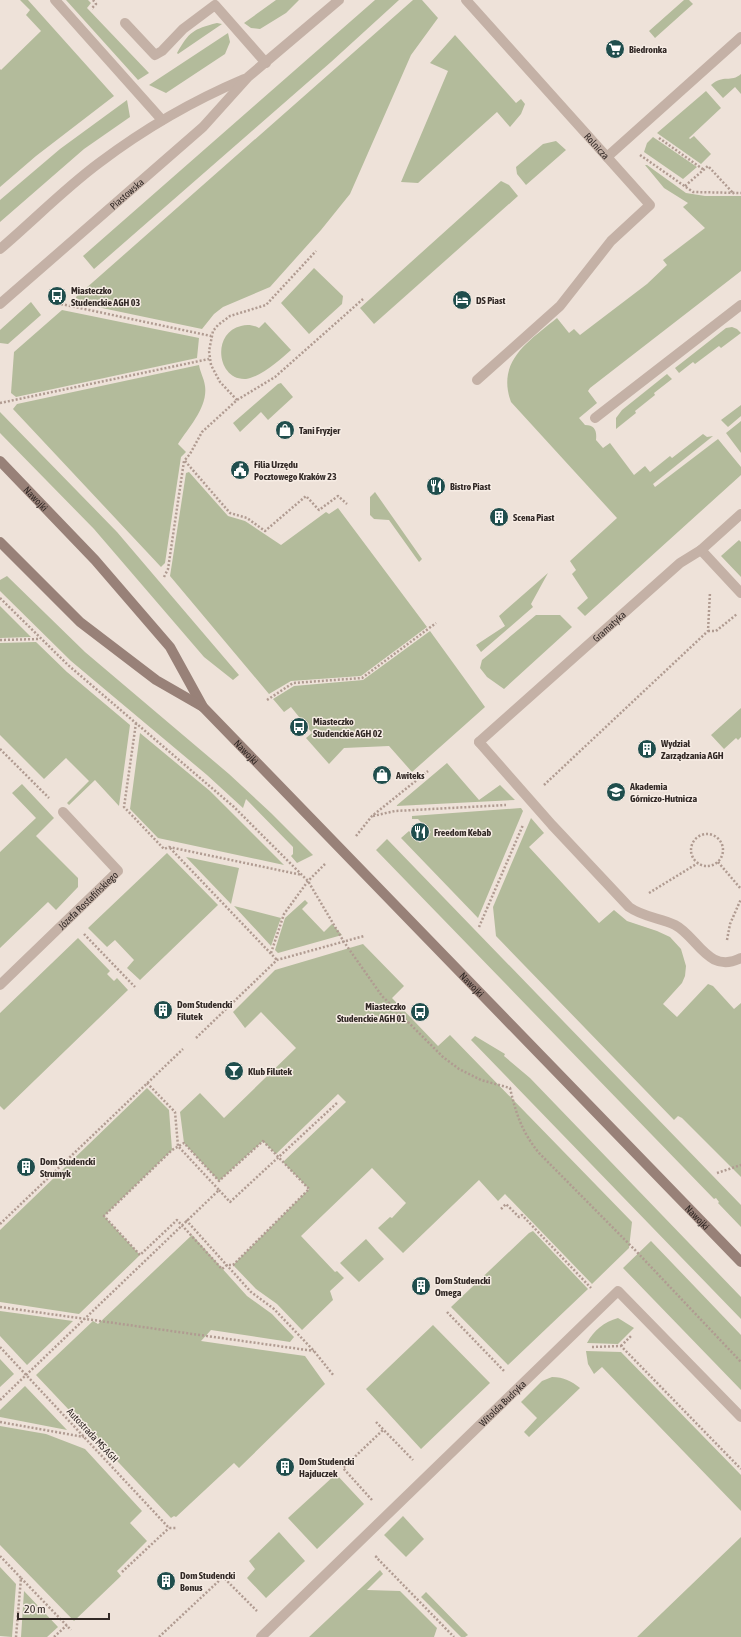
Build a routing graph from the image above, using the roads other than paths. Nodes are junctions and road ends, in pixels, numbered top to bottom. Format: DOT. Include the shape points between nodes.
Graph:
graph roads {
  1 [pos="55,0"];
  2 [pos="339,0"];
  3 [pos="466,0"];
  4 [pos="125,23"];
  5 [pos="741,37"];
  6 [pos="266,63"];
  7 [pos="248,77"];
  8 [pos="162,120"];
  9 [pos="607,157"];
  10 [pos="0,249"];
  11 [pos="0,304"];
  12 [pos="741,305"];
  13 [pos="477,380"];
  14 [pos="595,418"];
  15 [pos="0,461"];
  16 [pos="741,514"];
  17 [pos="0,542"];
  18 [pos="701,550"];
  19 [pos="741,593"];
  20 [pos="203,707"];
  21 [pos="63,812"];
  22 [pos="741,958"];
  23 [pos="0,985"];
  24 [pos="741,1262"];
  25 [pos="741,1417"];
  26 [pos="261,1637"];
  1 -- 8 [label="street"];
  2 -- 6 [label="street, Piastowska"];
  3 -- 9 [label="street, Rolnicza"];
  4 -- 6 [label="street" via="155,55 215,5"];
  5 -- 9 [label="street, Rolnicza"];
  6 -- 7 [label="street, Piastowska"];
  7 -- 8 [label="street, Piastowska" via="207,95"];
  7 -- 11 [label="street, Piastowska" via="203,127"];
  8 -- 10 [label="street, Piastowska" via="98,164"];
  9 -- 13 [label="street" via="650,205 611,241 560,306"];
  12 -- 14 [label="street"];
  15 -- 20 [label="main road, Nawojki" via="95,560 170,647"];
  16 -- 18 [label="street, Gramatyka"];
  17 -- 20 [label="main road, Nawojki" via="80,622 156,680"];
  18 -- 19 [label="street"];
  18 -- 22 [label="street, Gramatyka" via="680,563 479,742 629,907 642,915 679,928 707,956 728,962"];
  20 -- 24 [label="main road, Nawojki"];
  21 -- 23 [label="street, Józefa Rostafińskiego" via="118,871"];
  25 -- 26 [label="street, Witolda Budryka" via="618,1291"];
}
